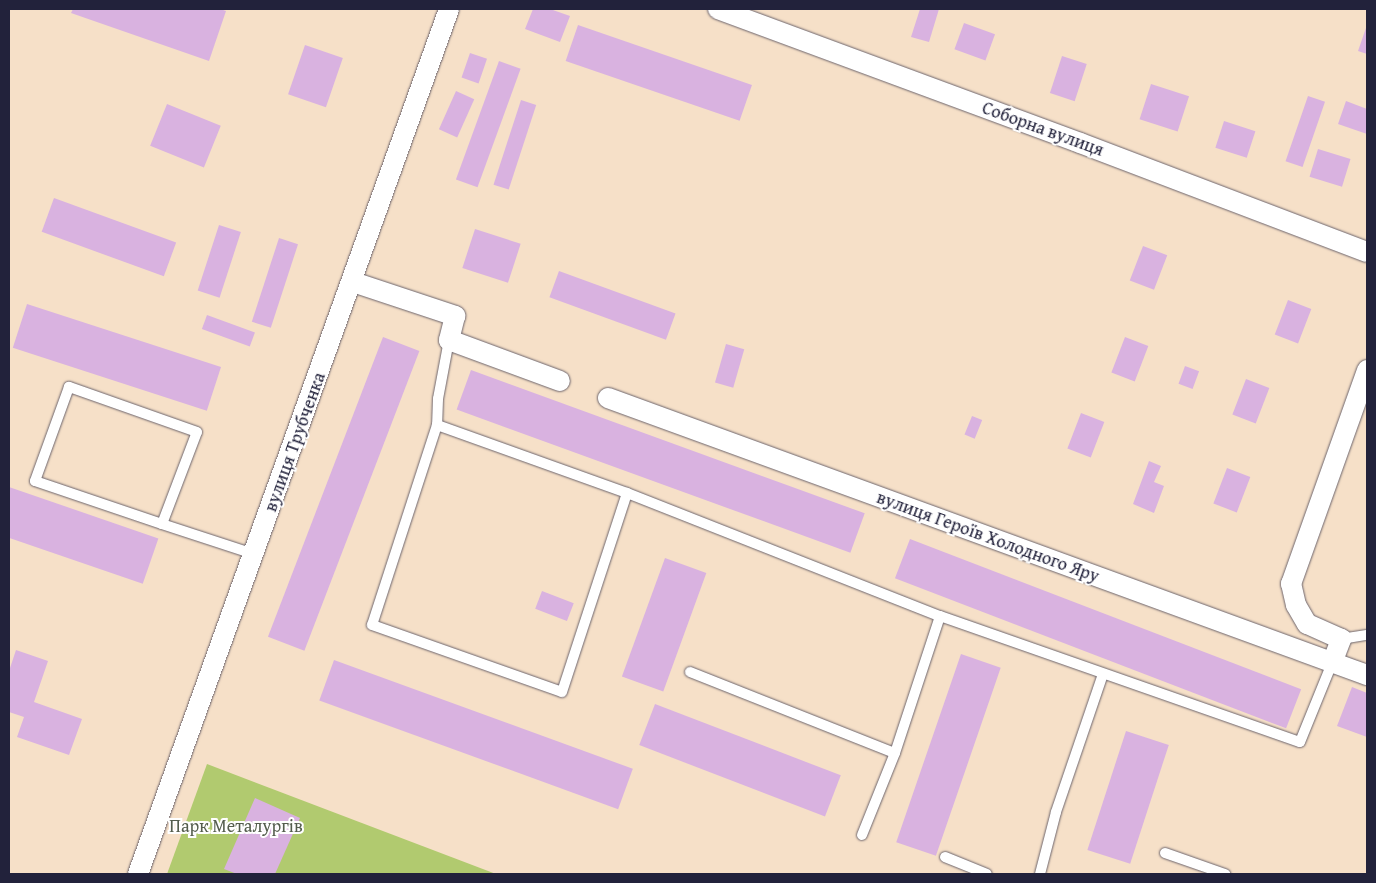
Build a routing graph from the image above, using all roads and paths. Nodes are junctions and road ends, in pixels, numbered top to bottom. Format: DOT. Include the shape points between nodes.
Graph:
graph roads {
  1 [pos="449,9"];
  2 [pos="718,9"];
  3 [pos="1367,252"];
  4 [pos="353,282"];
  5 [pos="449,340"];
  6 [pos="1367,370"];
  7 [pos="560,381"];
  8 [pos="608,398"];
  9 [pos="437,425"];
  10 [pos="627,493"];
  11 [pos="162,524"];
  12 [pos="254,554"];
  13 [pos="940,616"];
  14 [pos="1367,635"];
  15 [pos="1340,639"];
  16 [pos="1332,663"];
  17 [pos="690,672"];
  18 [pos="1103,674"];
  19 [pos="1367,675"];
  20 [pos="896,753"];
  21 [pos="862,835"];
  22 [pos="1165,852"];
  23 [pos="946,857"];
  24 [pos="138,874"];
  25 [pos="987,874"];
  26 [pos="1040,874"];
  27 [pos="1225,874"];
  1 -- 4 [label="street, вулиця Трубченка"];
  2 -- 3 [label="street, Соборна вулиця"];
  4 -- 5 [label="street" via="455,316"];
  4 -- 12 [label="street, вулиця Трубченка"];
  5 -- 7 [label="street"];
  5 -- 9 [label="lane" via="438,399"];
  6 -- 15 [label="street" via="1292,584 1296,605 1307,624"];
  8 -- 16 [label="street, вулиця Героїв Холодного Яру"];
  9 -- 10 [label="lane"];
  9 -- 10 [label="lane" via="372,625 562,692"];
  10 -- 13 [label="lane"];
  11 -- 11 [label="lane" via="35,481 69,387 197,432"];
  11 -- 12 [label="lane"];
  12 -- 24 [label="street, вулиця Трубченка"];
  13 -- 18 [label="lane"];
  13 -- 20 [label="lane"];
  14 -- 15 [label="lane"];
  15 -- 16 [label="street"];
  16 -- 18 [label="lane" via="1300,742"];
  16 -- 19 [label="street, вулиця Героїв Холодного Яру"];
  17 -- 20 [label="lane"];
  18 -- 26 [label="lane" via="1056,812"];
  20 -- 21 [label="lane"];
  22 -- 27 [label="lane"];
  23 -- 25 [label="lane"];
}
